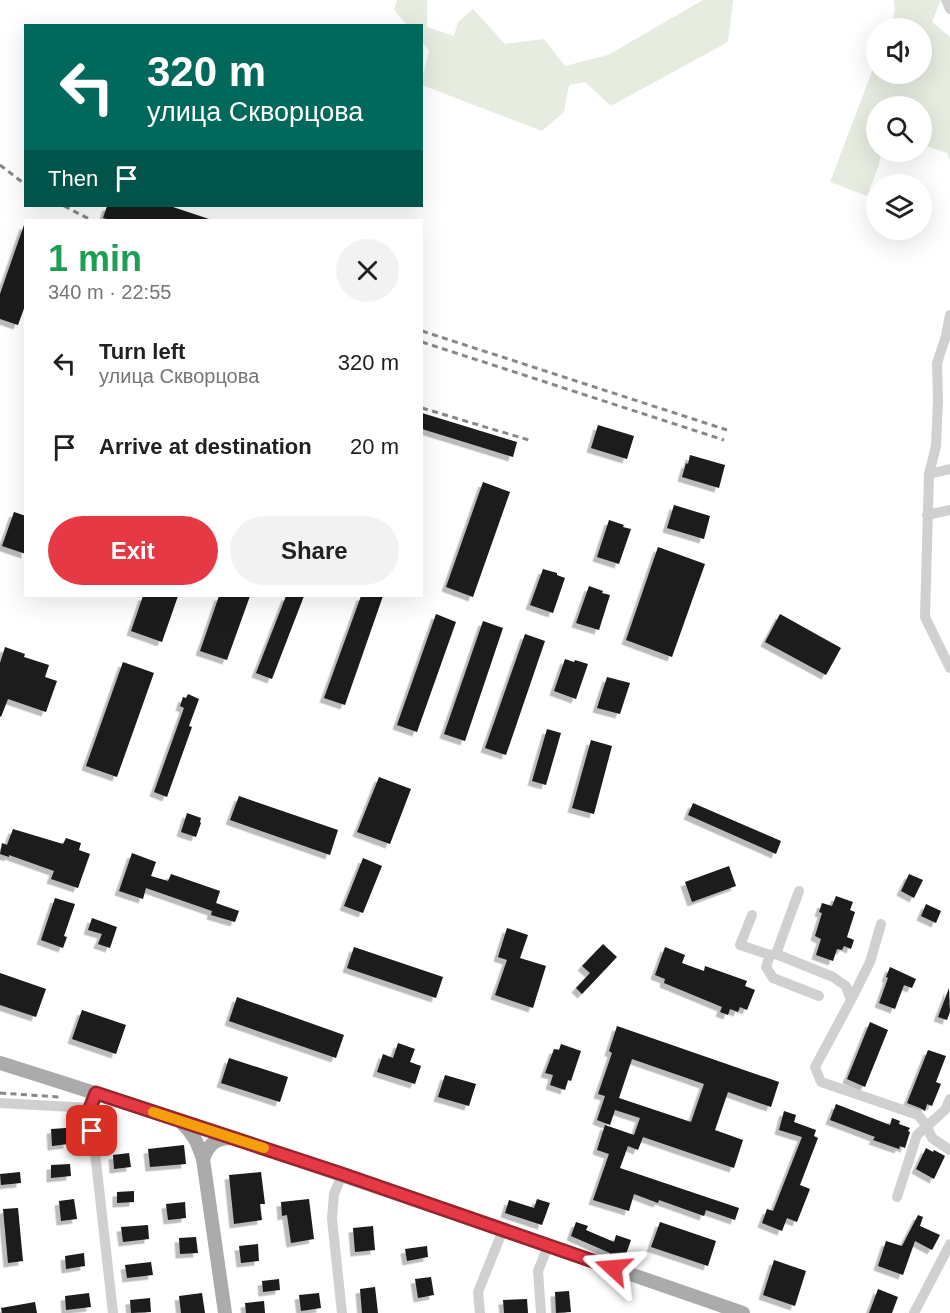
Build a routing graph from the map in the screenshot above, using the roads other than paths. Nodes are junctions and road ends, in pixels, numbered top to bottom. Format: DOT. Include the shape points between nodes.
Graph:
graph roads {
  1 [pos="946,0"];
  2 [pos="950,9"];
  3 [pos="950,315"];
  4 [pos="950,469"];
  5 [pos="928,474"];
  6 [pos="950,510"];
  7 [pos="927,515"];
  8 [pos="950,668"];
  9 [pos="799,891"];
  10 [pos="752,915"];
  11 [pos="881,924"];
  12 [pos="773,955"];
  13 [pos="819,996"];
  14 [pos="851,1000"];
  15 [pos="0,1063"];
  16 [pos="96,1093"];
  17 [pos="950,1099"];
  18 [pos="0,1103"];
  19 [pos="90,1108"];
  20 [pos="178,1120"];
  21 [pos="927,1126"];
  22 [pos="235,1138"];
  23 [pos="950,1150"];
  24 [pos="203,1159"];
  25 [pos="342,1174"];
  26 [pos="897,1197"];
  27 [pos="503,1230"];
  28 [pos="950,1244"];
  29 [pos="548,1246"];
  30 [pos="113,1313"];
  31 [pos="225,1313"];
  32 [pos="342,1313"];
  33 [pos="480,1313"];
  34 [pos="540,1313"];
  35 [pos="743,1313"];
  36 [pos="914,1313"];
  1 -- 2 [label="street"];
  3 -- 5 [label="street" via="937,363 936,446"];
  4 -- 5 [label="street"];
  5 -- 7 [label="street"];
  6 -- 7 [label="street"];
  7 -- 8 [label="street" via="925,617"];
  9 -- 12 [label="street"];
  10 -- 12 [label="street" via="740,945"];
  11 -- 14 [label="street" via="870,962"];
  12 -- 13 [label="street" via="766,967 773,978"];
  12 -- 14 [label="street" via="833,977 846,986"];
  14 -- 21 [label="street" via="815,1067 821,1082 918,1115"];
  15 -- 16 [label="main road"];
  16 -- 19 [label="street"];
  16 -- 20 [label="main road"];
  17 -- 21 [label="street" via="945,1110"];
  18 -- 19 [label="street"];
  19 -- 30 [label="street"];
  20 -- 22 [label="main road"];
  20 -- 24 [label="main road" via="192,1132"];
  21 -- 23 [label="street" via="932,1138"];
  21 -- 26 [label="street" via="916,1135"];
  22 -- 24 [label="main road" via="212,1143"];
  22 -- 25 [label="main road"];
  24 -- 31 [label="main road"];
  25 -- 27 [label="main road"];
  25 -- 32 [label="street" via="334,1194 332,1219"];
  27 -- 29 [label="main road"];
  27 -- 33 [label="street" via="478,1292"];
  28 -- 36 [label="street"];
  29 -- 34 [label="street" via="538,1271"];
  29 -- 35 [label="main road"];
}
